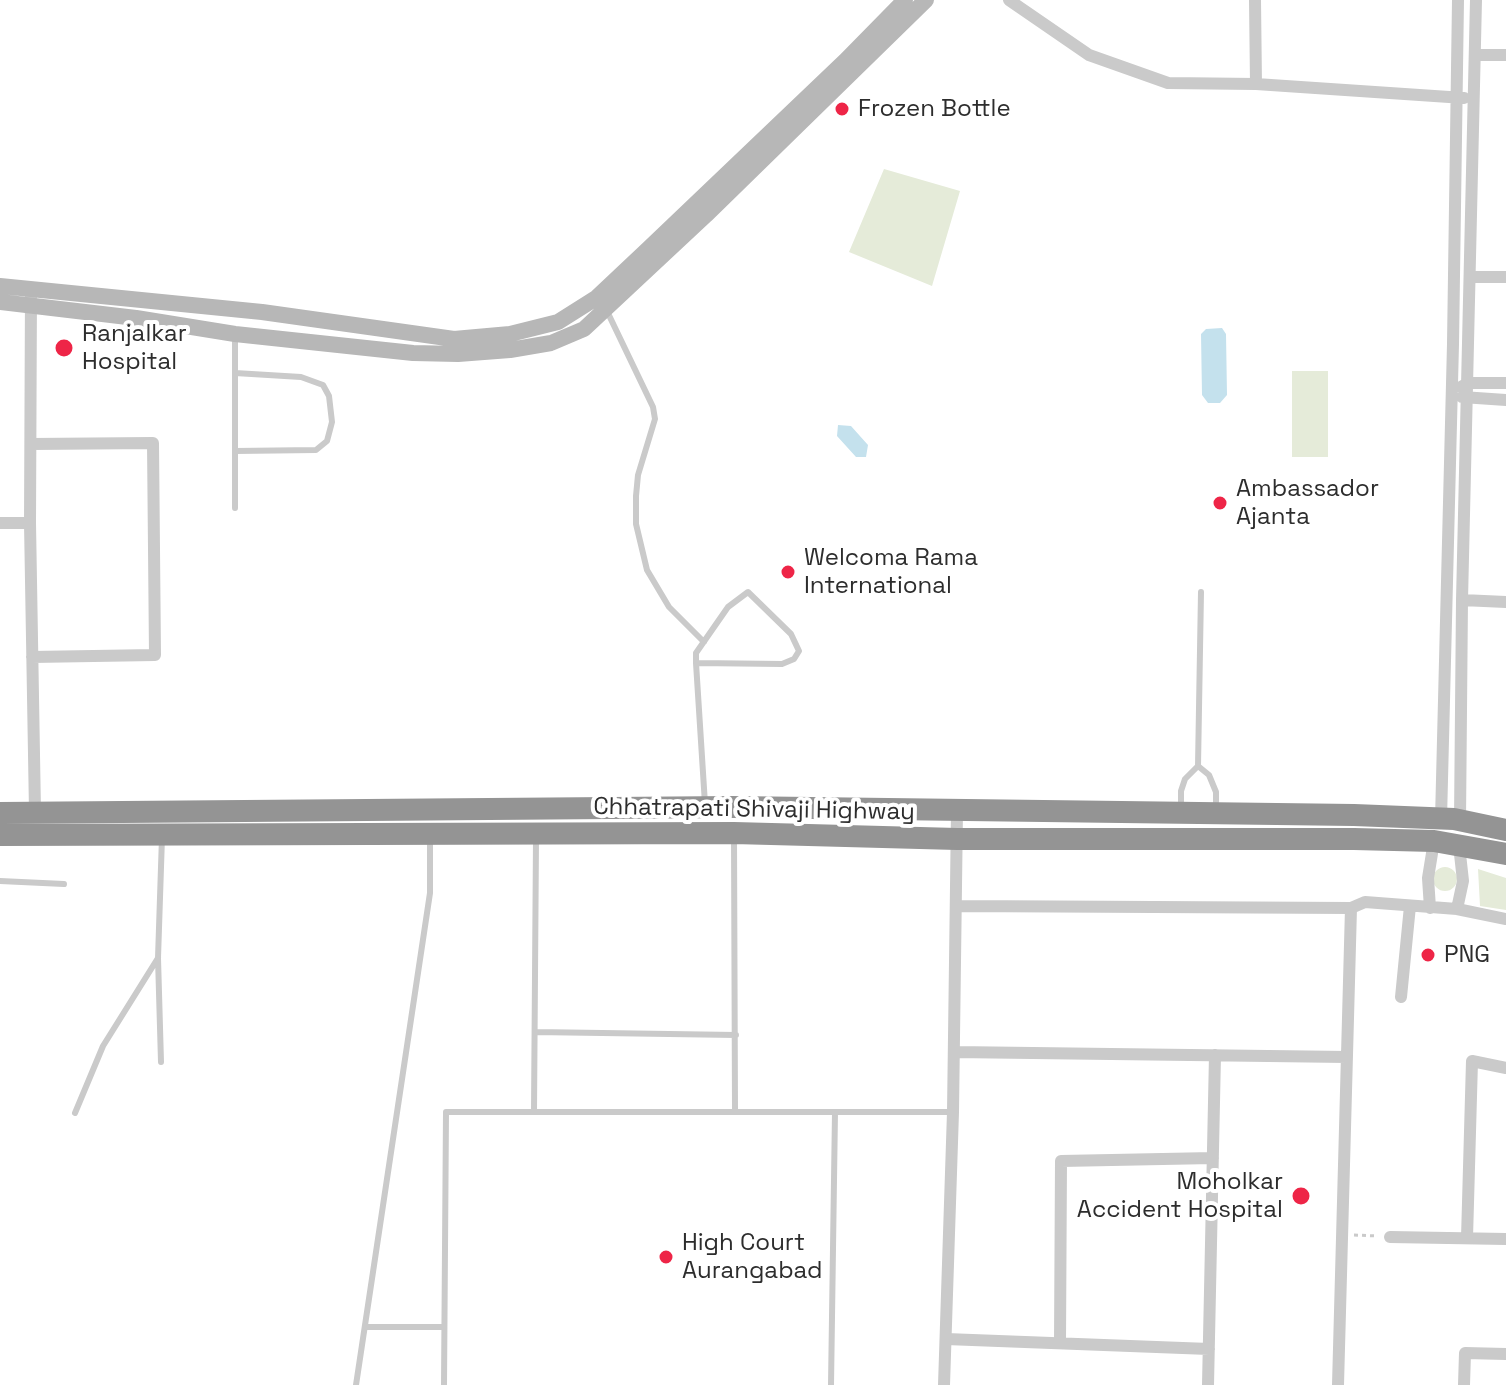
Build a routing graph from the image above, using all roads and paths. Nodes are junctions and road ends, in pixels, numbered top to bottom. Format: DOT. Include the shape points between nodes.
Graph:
graph roads {
  1 [pos="905,0"];
  2 [pos="926,0"];
  3 [pos="1009,0"];
  4 [pos="1255,0"];
  5 [pos="1458,0"];
  6 [pos="1476,0"];
  7 [pos="1475,55"];
  8 [pos="1506,55"];
  9 [pos="1256,84"];
  10 [pos="1457,97"];
  11 [pos="1474,99"];
  12 [pos="738,174"];
  13 [pos="1470,277"];
  14 [pos="1506,277"];
  15 [pos="0,286"];
  16 [pos="31,298"];
  17 [pos="0,302"];
  18 [pos="606,309"];
  19 [pos="235,334"];
  20 [pos="454,346"];
  21 [pos="235,373"];
  22 [pos="1468,383"];
  23 [pos="1506,383"];
  24 [pos="1452,392"];
  25 [pos="1467,399"];
  26 [pos="1506,400"];
  27 [pos="31,444"];
  28 [pos="235,451"];
  29 [pos="235,508"];
  30 [pos="0,523"];
  31 [pos="30,523"];
  32 [pos="1201,592"];
  33 [pos="1462,600"];
  34 [pos="1506,602"];
  35 [pos="704,642"];
  36 [pos="32,657"];
  37 [pos="696,663"];
  38 [pos="1198,766"];
  39 [pos="0,805"];
  40 [pos="705,808"];
  41 [pos="957,811"];
  42 [pos="35,812"];
  43 [pos="0,813"];
  44 [pos="1181,813"];
  45 [pos="1216,815"];
  46 [pos="1450,820"];
  47 [pos="1506,830"];
  48 [pos="734,833"];
  49 [pos="0,835"];
  50 [pos="162,835"];
  51 [pos="430,835"];
  52 [pos="536,835"];
  53 [pos="957,839"];
  54 [pos="1434,841"];
  55 [pos="1459,845"];
  56 [pos="1506,854"];
  57 [pos="0,881"];
  58 [pos="64,884"];
  59 [pos="956,906"];
  60 [pos="1410,906"];
  61 [pos="1351,908"];
  62 [pos="1430,908"];
  63 [pos="1457,909"];
  64 [pos="1506,919"];
  65 [pos="158,958"];
  66 [pos="1401,997"];
  67 [pos="535,1032"];
  68 [pos="736,1035"];
  69 [pos="954,1052"];
  70 [pos="1215,1055"];
  71 [pos="1347,1057"];
  72 [pos="161,1062"];
  73 [pos="1506,1068"];
  74 [pos="534,1111"];
  75 [pos="735,1111"];
  76 [pos="835,1112"];
  77 [pos="953,1112"];
  78 [pos="75,1113"];
  79 [pos="1213,1158"];
  80 [pos="1342,1234"];
  81 [pos="1390,1237"];
  82 [pos="1467,1238"];
  83 [pos="1506,1239"];
  84 [pos="365,1327"];
  85 [pos="442,1327"];
  86 [pos="946,1339"];
  87 [pos="1060,1342"];
  88 [pos="1209,1349"];
  89 [pos="1506,1354"];
  90 [pos="356,1385"];
  91 [pos="444,1385"];
  92 [pos="831,1385"];
  93 [pos="944,1385"];
  94 [pos="1208,1385"];
  95 [pos="1338,1385"];
  96 [pos="1464,1385"];
  1 -- 12 [label="street"];
  2 -- 12 [label="street"];
  3 -- 9 [label="street" via="1089,55 1168,83"];
  4 -- 9 [label="street"];
  5 -- 10 [label="street"];
  6 -- 7 [label="street"];
  7 -- 8 [label="street"];
  7 -- 11 [label="street"];
  9 -- 10 [label="street"];
  10 -- 11 [label="street"];
  10 -- 24 [label="street"];
  11 -- 13 [label="street"];
  12 -- 18 [label="street"];
  12 -- 20 [label="street" via="596,298 558,322"];
  13 -- 14 [label="street"];
  13 -- 22 [label="street"];
  15 -- 16 [label="street"];
  16 -- 17 [label="street"];
  16 -- 19 [label="street"];
  16 -- 20 [label="street" via="262,312"];
  16 -- 27 [label="street"];
  18 -- 20 [label="street" via="584,329 551,343 510,350"];
  18 -- 35 [label="lane" via="655,419 636,496 644,558 663,598"];
  19 -- 20 [label="street" via="413,353"];
  19 -- 21 [label="lane"];
  21 -- 28 [label="lane"];
  21 -- 28 [label="lane" via="301,377 323,385 332,422 327,441 316,450"];
  22 -- 23 [label="street"];
  22 -- 24 [label="street"];
  22 -- 25 [label="street"];
  24 -- 25 [label="street"];
  24 -- 46 [label="street"];
  25 -- 26 [label="street"];
  25 -- 33 [label="street"];
  27 -- 31 [label="street"];
  27 -- 36 [label="street" via="153,443 155,655"];
  28 -- 29 [label="lane"];
  30 -- 31 [label="street"];
  31 -- 36 [label="street"];
  32 -- 38 [label="lane"];
  33 -- 34 [label="street"];
  33 -- 46 [label="street"];
  35 -- 37 [label="lane"];
  35 -- 37 [label="lane" via="728,607 748,592 791,634 799,651 782,664"];
  36 -- 42 [label="street"];
  37 -- 40 [label="lane"];
  38 -- 44 [label="lane" via="1185,779"];
  38 -- 45 [label="lane" via="1216,792"];
  39 -- 42 [label="street"];
  40 -- 41 [label="highway, Chhatrapati Shivaji Highway"];
  40 -- 42 [label="highway, Chhatrapati Shivaji Highway"];
  41 -- 44 [label="highway, Chhatrapati Shivaji Highway"];
  41 -- 53 [label="street"];
  42 -- 43 [label="highway, Chhatrapati Shivaji Highway"];
  44 -- 45 [label="highway, Chhatrapati Shivaji Highway"];
  45 -- 46 [label="highway, Chhatrapati Shivaji Highway"];
  46 -- 47 [label="highway, Chhatrapati Shivaji Highway"];
  48 -- 52 [label="highway, Chhatrapati Shivaji Highway"];
  48 -- 53 [label="highway, Chhatrapati Shivaji Highway"];
  48 -- 68 [label="lane"];
  49 -- 50 [label="highway, Chhatrapati Shivaji Highway"];
  50 -- 51 [label="highway, Chhatrapati Shivaji Highway"];
  50 -- 65 [label="lane"];
  51 -- 52 [label="highway, Chhatrapati Shivaji Highway"];
  51 -- 84 [label="lane" via="430,893"];
  52 -- 67 [label="lane"];
  53 -- 54 [label="highway, Chhatrapati Shivaji Highway"];
  53 -- 59 [label="street"];
  54 -- 55 [label="highway, Chhatrapati Shivaji Highway"];
  54 -- 62 [label="street"];
  55 -- 56 [label="highway, Chhatrapati Shivaji Highway"];
  55 -- 63 [label="street" via="1463,881"];
  57 -- 58 [label="lane"];
  59 -- 61 [label="street"];
  59 -- 69 [label="street"];
  60 -- 61 [label="street" via="1365,902"];
  60 -- 62 [label="street"];
  60 -- 66 [label="street"];
  61 -- 71 [label="street"];
  62 -- 63 [label="street"];
  63 -- 64 [label="street"];
  65 -- 72 [label="lane"];
  65 -- 78 [label="lane" via="103,1046"];
  67 -- 68 [label="lane"];
  67 -- 74 [label="lane"];
  68 -- 75 [label="lane"];
  69 -- 70 [label="street"];
  69 -- 77 [label="street"];
  70 -- 71 [label="street"];
  70 -- 79 [label="street"];
  71 -- 80 [label="street"];
  73 -- 82 [label="street" via="1472,1061"];
  74 -- 75 [label="lane"];
  74 -- 85 [label="lane" via="446,1112"];
  75 -- 76 [label="lane"];
  76 -- 77 [label="lane"];
  76 -- 92 [label="lane"];
  77 -- 86 [label="street"];
  79 -- 87 [label="street" via="1061,1161"];
  79 -- 88 [label="street"];
  80 -- 81 [label="path"];
  80 -- 95 [label="street"];
  81 -- 82 [label="street"];
  82 -- 83 [label="street"];
  84 -- 85 [label="lane"];
  84 -- 90 [label="lane"];
  85 -- 91 [label="lane"];
  86 -- 87 [label="street"];
  86 -- 93 [label="street"];
  87 -- 88 [label="street"];
  88 -- 94 [label="street"];
  89 -- 96 [label="street" via="1465,1353"];
}
